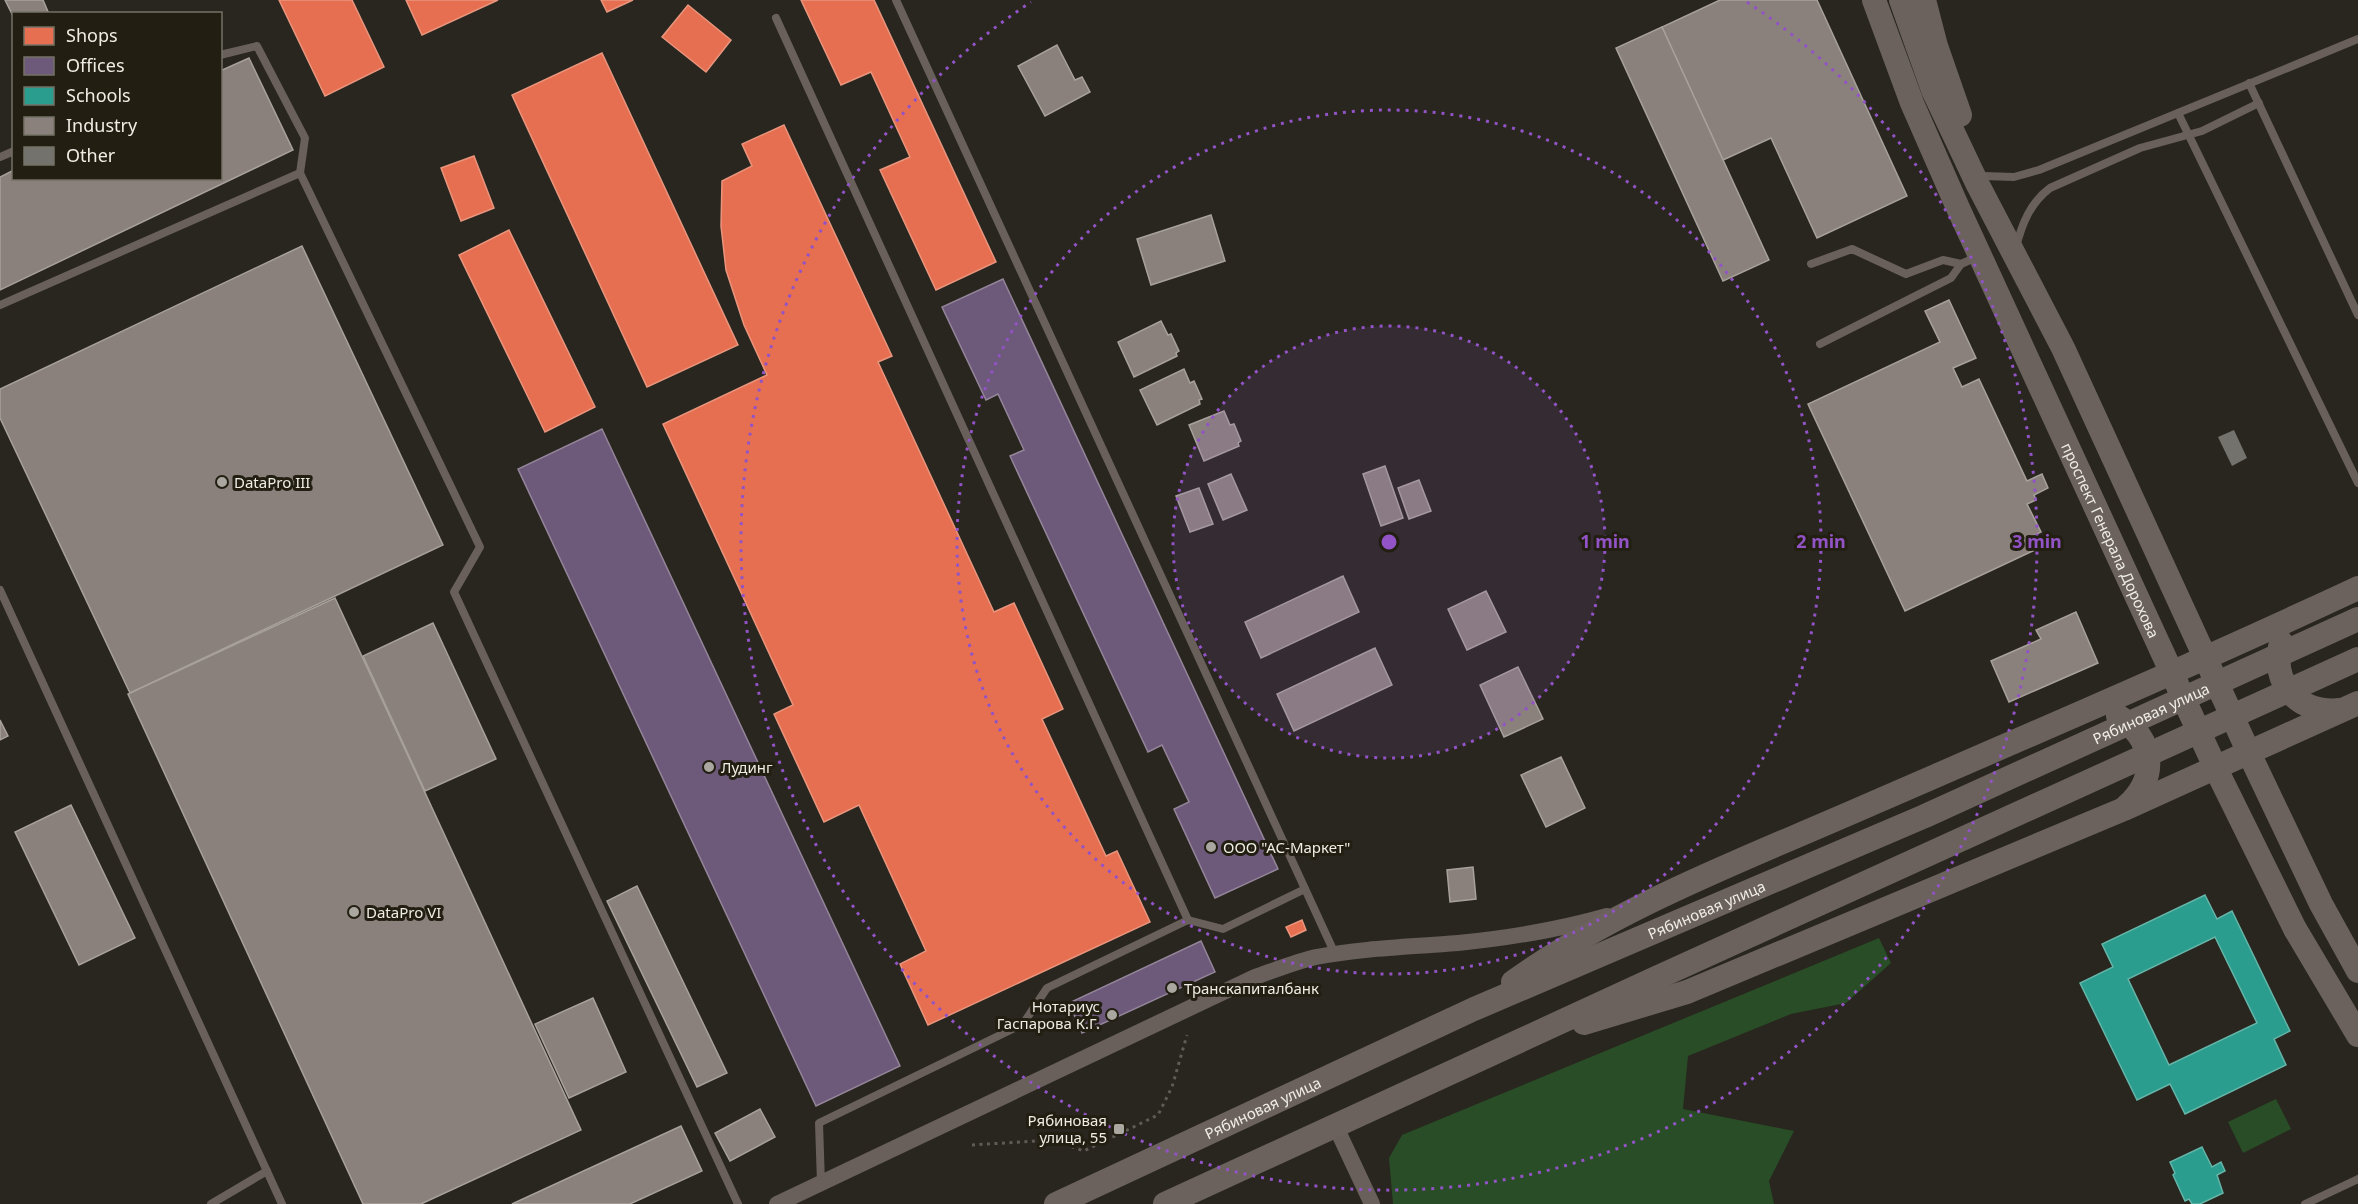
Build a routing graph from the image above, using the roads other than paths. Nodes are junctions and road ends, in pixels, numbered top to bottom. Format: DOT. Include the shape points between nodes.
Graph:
graph roads {
  1 [pos="896,0"];
  2 [pos="1874,0"];
  3 [pos="1879,0"];
  4 [pos="1901,0"];
  5 [pos="1924,0"];
  6 [pos="776,18"];
  7 [pos="1886,33"];
  8 [pos="2358,39"];
  9 [pos="222,55"];
  10 [pos="2249,83"];
  11 [pos="2259,103"];
  12 [pos="2178,113"];
  13 [pos="2189,134"];
  14 [pos="300,172"];
  15 [pos="1983,176"];
  16 [pos="2015,249"];
  17 [pos="1970,260"];
  18 [pos="1811,264"];
  19 [pos="2031,286"];
  20 [pos="0,305"];
  21 [pos="2358,315"];
  22 [pos="1820,344"];
  23 [pos="2358,483"];
  24 [pos="2358,588"];
  25 [pos="0,590"];
  26 [pos="2304,613"];
  27 [pos="2358,619"];
  28 [pos="2206,658"];
  29 [pos="2358,659"];
  30 [pos="2172,672"];
  31 [pos="2351,707"];
  32 [pos="2078,715"];
  33 [pos="2249,753"];
  34 [pos="2216,769"];
  35 [pos="2124,809"];
  36 [pos="1305,889"];
  37 [pos="1631,909"];
  38 [pos="1188,920"];
  39 [pos="1335,954"];
  40 [pos="2358,971"];
  41 [pos="1474,1009"];
  42 [pos="2358,1035"];
  43 [pos="1498,1048"];
  44 [pos="1335,1125"];
  45 [pos="267,1171"];
  46 [pos="2358,1179"];
  47 [pos="821,1183"];
  48 [pos="211,1204"];
  49 [pos="282,1204"];
  50 [pos="738,1204"];
  51 [pos="777,1204"];
  52 [pos="1056,1204"];
  53 [pos="1165,1204"];
  54 [pos="1372,1204"];
  55 [pos="2306,1204"];
  1 -- 36 [label="lane"];
  2 -- 7 [label="main road, проспект Генерала Дорохова"];
  3 -- 7 [label="main road, проспект Генерала Дорохова"];
  4 -- 19 [label="main road" via="1933,90"];
  5 -- 15 [label="main road" via="1946,77"];
  6 -- 38 [label="lane"];
  7 -- 17 [label="main road, проспект Генерала Дорохова"];
  8 -- 10 [label="lane"];
  9 -- 14 [label="lane" via="257,46 304,138"];
  10 -- 11 [label="lane"];
  10 -- 12 [label="lane"];
  11 -- 13 [label="lane"];
  11 -- 21 [label="lane"];
  12 -- 13 [label="lane"];
  12 -- 15 [label="lane" via="2039,170 2014,177"];
  13 -- 16 [label="lane" via="2140,148 2050,188 2031,207"];
  13 -- 23 [label="lane"];
  14 -- 20 [label="lane"];
  14 -- 50 [label="lane" via="480,547 454,592"];
  15 -- 16 [label="main road"];
  16 -- 19 [label="main road"];
  17 -- 18 [label="lane" via="1943,260 1906,274 1852,249"];
  17 -- 22 [label="lane" via="1951,278"];
  17 -- 30 [label="main road, проспект Генерала Дорохова"];
  19 -- 28 [label="main road"];
  24 -- 26 [label="main road"];
  25 -- 45 [label="lane"];
  26 -- 28 [label="main road"];
  26 -- 31 [label="main road" via="2282,638 2279,671 2285,686 2311,708 2327,712"];
  27 -- 41 [label="main road, Рябиновая улица" via="1925,816"];
  28 -- 30 [label="main road"];
  28 -- 33 [label="main road"];
  29 -- 43 [label="main road"];
  30 -- 32 [label="main road"];
  30 -- 34 [label="main road, проспект Генерала Дорохова"];
  31 -- 33 [label="main road"];
  32 -- 35 [label="main road" via="2097,711 2116,715 2132,725 2144,741 2149,759 2147,779 2138,796"];
  32 -- 37 [label="main road"];
  33 -- 34 [label="main road"];
  33 -- 40 [label="main road" via="2321,904"];
  34 -- 35 [label="main road"];
  34 -- 42 [label="main road, проспект Генерала Дорохова" via="2295,929"];
  35 -- 43 [label="main road" via="1687,992"];
  36 -- 38 [label="lane" via="1223,929"];
  36 -- 39 [label="lane"];
  37 -- 39 [label="street" via="1526,934"];
  37 -- 41 [label="main road" via="1540,962"];
  38 -- 47 [label="lane" via="1047,988 1023,1024 819,1123"];
  39 -- 47 [label="street" via="1255,977"];
  41 -- 52 [label="main road, Рябиновая улица"];
  43 -- 44 [label="main road"];
  44 -- 53 [label="main road"];
  44 -- 54 [label="street"];
  45 -- 48 [label="lane"];
  45 -- 49 [label="lane"];
  46 -- 55 [label="lane"];
  47 -- 51 [label="street"];
}
